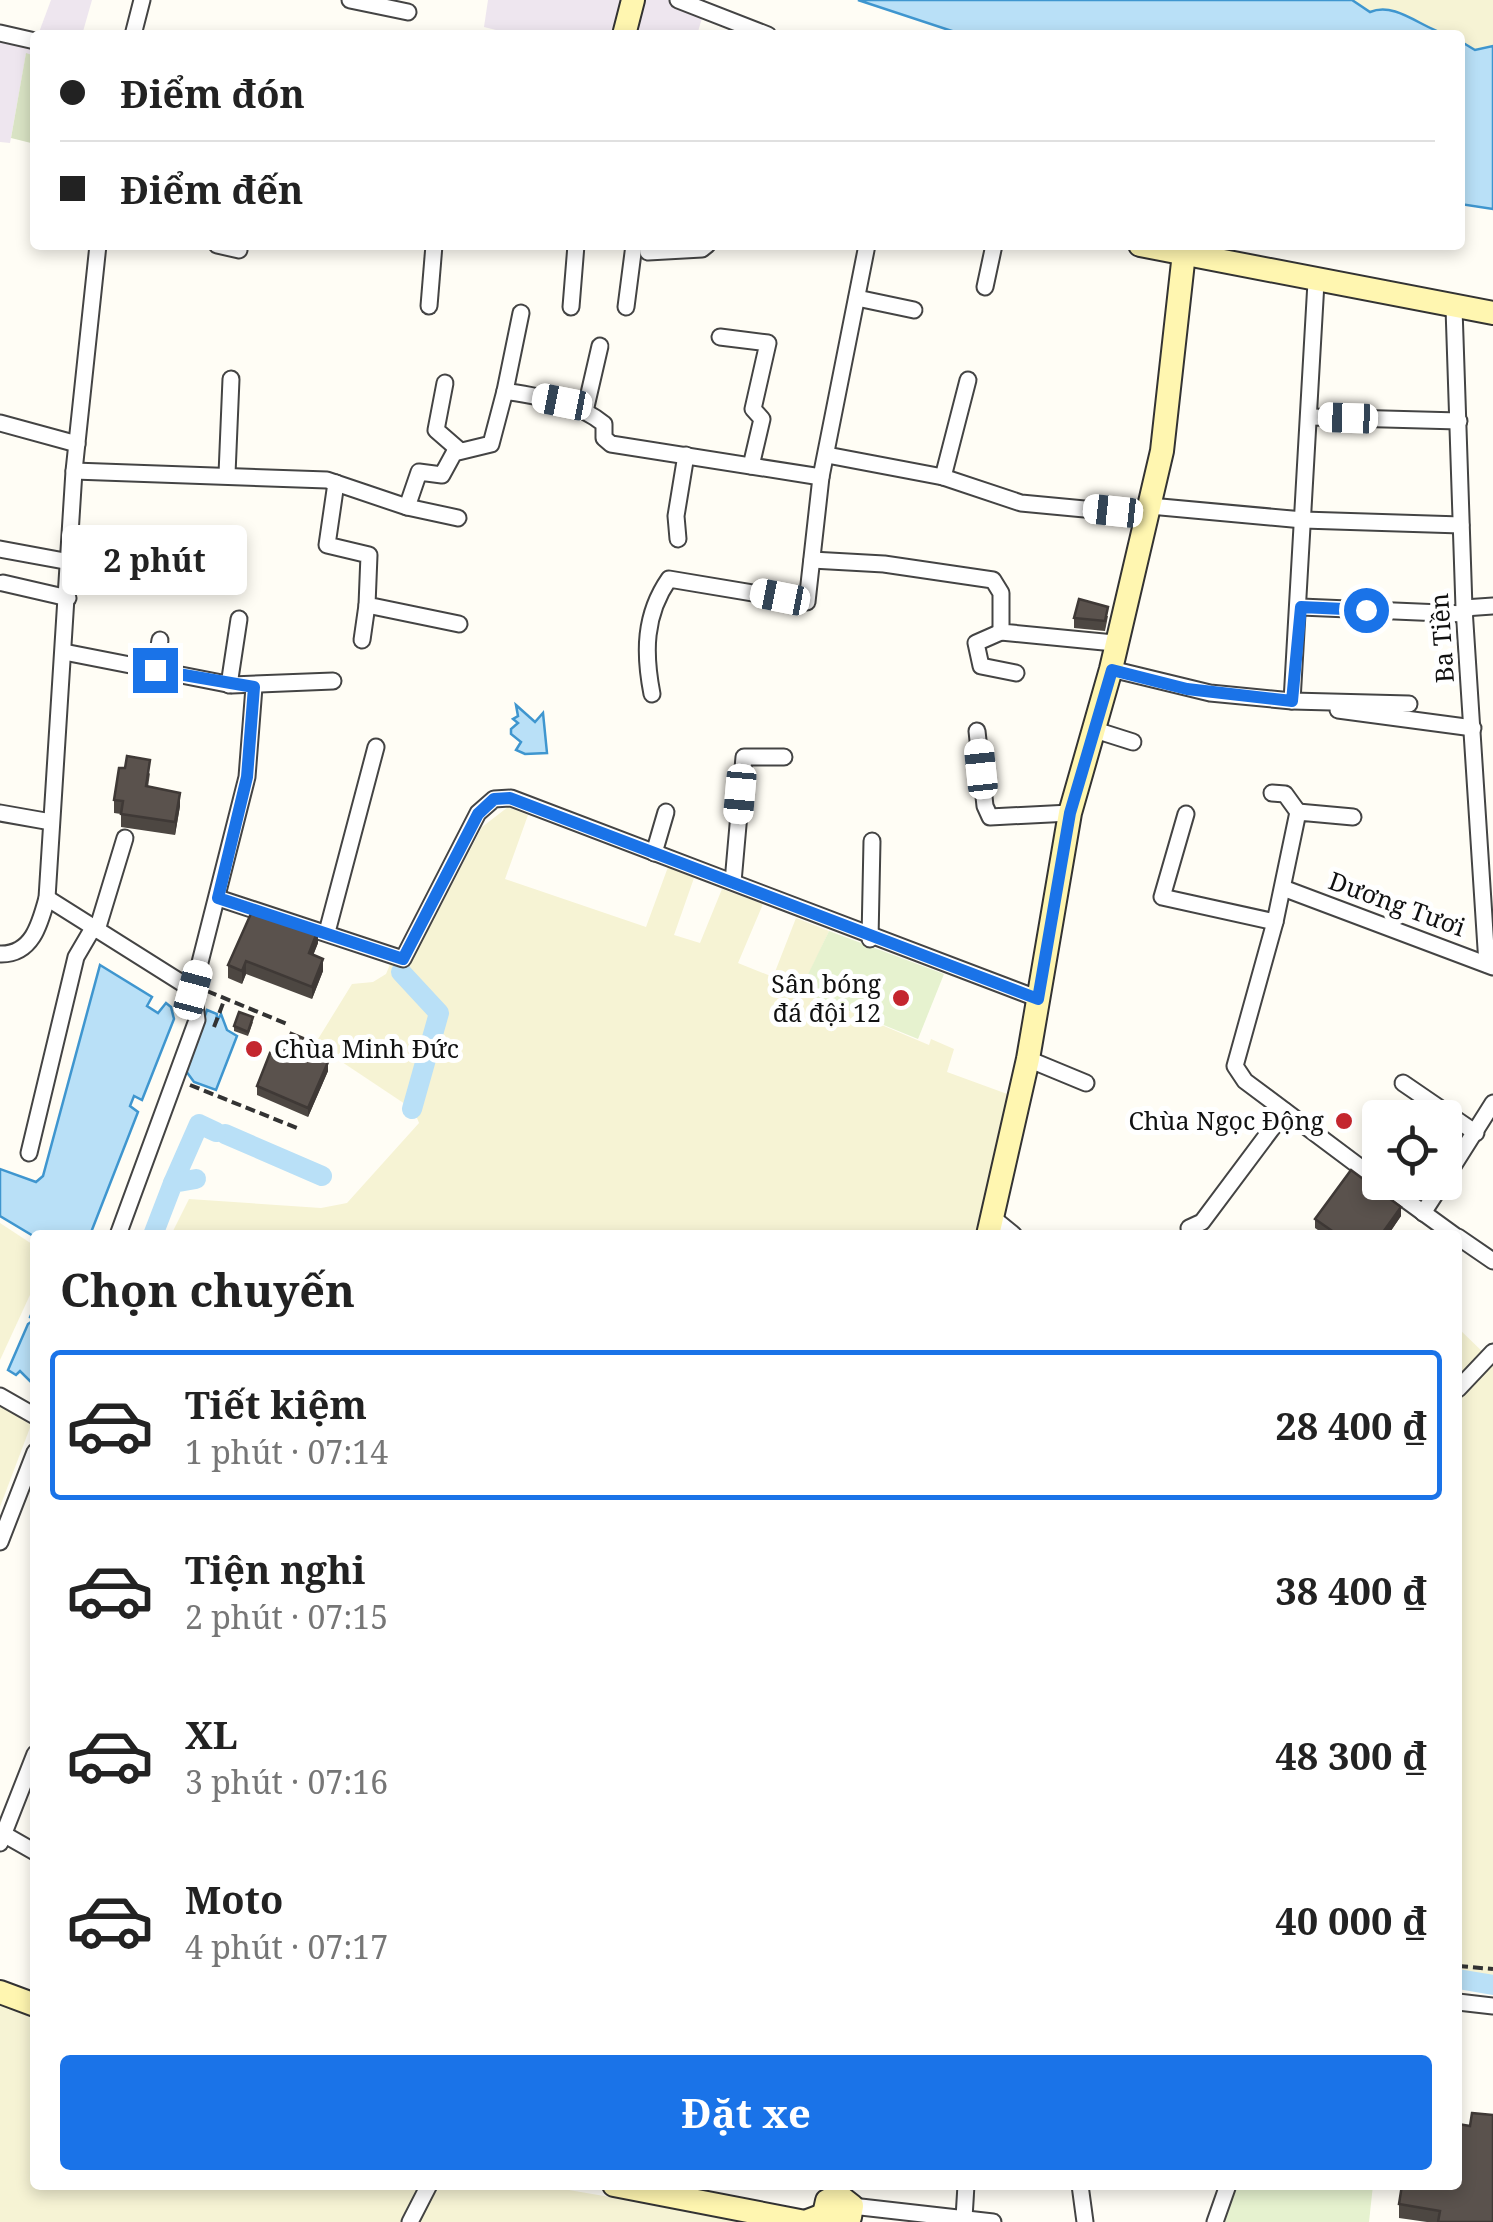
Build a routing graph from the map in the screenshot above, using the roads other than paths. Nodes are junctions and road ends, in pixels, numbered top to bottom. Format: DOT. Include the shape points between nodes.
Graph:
graph roads {
  1 [pos="142,0"];
  2 [pos="350,0"];
  3 [pos="633,0"];
  4 [pos="678,0"];
  5 [pos="408,12"];
  6 [pos="134,30"];
  7 [pos="625,30"];
  8 [pos="755,30"];
  9 [pos="0,33"];
  10 [pos="30,40"];
  11 [pos="97,250"];
  12 [pos="434,250"];
  13 [pos="576,250"];
  14 [pos="633,250"];
  15 [pos="866,250"];
  16 [pos="993,250"];
  17 [pos="1168,250"];
  18 [pos="1184,253"];
  19 [pos="1316,282"];
  20 [pos="985,287"];
  21 [pos="857,298"];
  22 [pos="430,306"];
  23 [pos="571,307"];
  24 [pos="626,307"];
  25 [pos="1454,308"];
  26 [pos="914,310"];
  27 [pos="521,313"];
  28 [pos="1493,313"];
  29 [pos="720,336"];
  30 [pos="600,346"];
  31 [pos="231,378"];
  32 [pos="968,380"];
  33 [pos="445,382"];
  34 [pos="505,390"];
  35 [pos="585,412"];
  36 [pos="1312,417"];
  37 [pos="1459,421"];
  38 [pos="0,423"];
  39 [pos="76,444"];
  40 [pos="458,450"];
  41 [pos="827,455"];
  42 [pos="686,456"];
  43 [pos="751,466"];
  44 [pos="74,471"];
  45 [pos="227,474"];
  46 [pos="821,476"];
  47 [pos="943,476"];
  48 [pos="336,484"];
  49 [pos="407,507"];
  50 [pos="1149,510"];
  51 [pos="458,518"];
  52 [pos="1304,520"];
  53 [pos="1460,526"];
  54 [pos="678,539"];
  55 [pos="0,548"];
  56 [pos="812,560"];
  57 [pos="70,562"];
  58 [pos="3,583"];
  59 [pos="68,598"];
  60 [pos="367,605"];
  61 [pos="1493,606"];
  62 [pos="1301,607"];
  63 [pos="1464,611"];
  64 [pos="239,619"];
  65 [pos="459,624"];
  66 [pos="1000,632"];
  67 [pos="160,640"];
  68 [pos="362,640"];
  69 [pos="1114,642"];
  70 [pos="64,652"];
  71 [pos="155,670"];
  72 [pos="1112,670"];
  73 [pos="1016,673"];
  74 [pos="333,681"];
  75 [pos="229,685"];
  76 [pos="254,687"];
  77 [pos="652,694"];
  78 [pos="1292,701"];
  79 [pos="1409,704"];
  80 [pos="1329,710"];
  81 [pos="1092,729"];
  82 [pos="1474,731"];
  83 [pos="978,732"];
  84 [pos="1493,734"];
  85 [pos="1133,742"];
  86 [pos="376,747"];
  87 [pos="784,757"];
  88 [pos="1272,793"];
  89 [pos="666,812"];
  90 [pos="1298,812"];
  91 [pos="0,813"];
  92 [pos="1070,813"];
  93 [pos="1186,814"];
  94 [pos="1353,817"];
  95 [pos="51,822"];
  96 [pos="125,838"];
  97 [pos="872,841"];
  98 [pos="654,853"];
  99 [pos="733,882"];
  100 [pos="1283,888"];
  101 [pos="47,898"];
  102 [pos="218,898"];
  103 [pos="1275,922"];
  104 [pos="95,929"];
  105 [pos="327,932"];
  106 [pos="870,939"];
  107 [pos="0,954"];
  108 [pos="1490,965"];
  109 [pos="193,990"];
  110 [pos="1038,999"];
  111 [pos="1028,1059"];
  112 [pos="1403,1082"];
  113 [pos="1086,1083"];
  114 [pos="1493,1103"];
  115 [pos="1284,1111"];
  116 [pos="1483,1132"];
  117 [pos="29,1152"];
  118 [pos="1462,1158"];
  119 [pos="1362,1169"];
  120 [pos="1404,1200"];
  121 [pos="1431,1200"];
  122 [pos="1422,1213"];
  123 [pos="990,1226"];
  124 [pos="1189,1228"];
  125 [pos="120,1230"];
  126 [pos="1447,1230"];
  127 [pos="1462,1240"];
  128 [pos="1493,1261"];
  129 [pos="1493,1352"];
  130 [pos="1462,1385"];
  131 [pos="0,1396"];
  132 [pos="30,1413"];
  133 [pos="30,1464"];
  134 [pos="0,1542"];
  135 [pos="30,1766"];
  136 [pos="1,1837"];
  137 [pos="30,1850"];
  138 [pos="0,1992"];
  139 [pos="1462,2002"];
  140 [pos="30,2003"];
  141 [pos="1493,2006"];
  142 [pos="426,2190"];
  143 [pos="640,2190"];
  144 [pos="966,2190"];
  145 [pos="1081,2190"];
  146 [pos="1226,2190"];
  147 [pos="835,2211"];
  148 [pos="964,2218"];
  149 [pos="410,2222"];
  150 [pos="993,2222"];
  151 [pos="1085,2222"];
  152 [pos="1215,2222"];
  1 -- 6 [label="street"];
  2 -- 5 [label="street"];
  3 -- 7 [label="street"];
  4 -- 8 [label="street"];
  9 -- 10 [label="street"];
  11 -- 39 [label="street"];
  12 -- 22 [label="street"];
  13 -- 23 [label="street"];
  14 -- 24 [label="street"];
  15 -- 21 [label="street"];
  16 -- 20 [label="street"];
  17 -- 18 [label="street"];
  18 -- 19 [label="street"];
  18 -- 50 [label="street"];
  19 -- 25 [label="street"];
  19 -- 36 [label="street"];
  21 -- 26 [label="street"];
  21 -- 41 [label="street"];
  25 -- 28 [label="street"];
  25 -- 37 [label="street, Ba Tiền"];
  27 -- 34 [label="street"];
  29 -- 43 [label="street" via="768,344 752,408 762,419"];
  30 -- 35 [label="street"];
  31 -- 45 [label="street"];
  32 -- 47 [label="street"];
  33 -- 40 [label="street" via="436,430"];
  34 -- 35 [label="street"];
  34 -- 40 [label="street" via="491,444"];
  35 -- 42 [label="street" via="604,424 611,444"];
  36 -- 37 [label="street"];
  36 -- 52 [label="street"];
  37 -- 53 [label="street, Ba Tiền"];
  38 -- 39 [label="street"];
  39 -- 44 [label="street"];
  40 -- 49 [label="street" via="442,476 419,472"];
  41 -- 46 [label="street"];
  41 -- 47 [label="street"];
  42 -- 43 [label="street"];
  42 -- 54 [label="street"];
  43 -- 46 [label="street"];
  44 -- 45 [label="street"];
  44 -- 57 [label="street"];
  45 -- 48 [label="street"];
  46 -- 56 [label="street"];
  47 -- 50 [label="street" via="1022,502"];
  48 -- 49 [label="street"];
  48 -- 60 [label="street" via="327,545 369,555"];
  49 -- 51 [label="street"];
  50 -- 52 [label="street"];
  50 -- 69 [label="street"];
  52 -- 53 [label="street"];
  52 -- 62 [label="street"];
  53 -- 63 [label="street, Ba Tiền"];
  55 -- 57 [label="street"];
  56 -- 66 [label="street" via="993,580 1001,593"];
  56 -- 77 [label="street" via="807,602 669,579 646,638"];
  57 -- 59 [label="street"];
  58 -- 59 [label="street"];
  59 -- 70 [label="street"];
  60 -- 65 [label="street"];
  60 -- 68 [label="street"];
  61 -- 63 [label="street"];
  62 -- 63 [label="street"];
  62 -- 78 [label="street"];
  63 -- 82 [label="street, Ba Tiền"];
  64 -- 75 [label="street"];
  66 -- 69 [label="street"];
  66 -- 73 [label="street" via="976,643 981,666"];
  67 -- 71 [label="street"];
  69 -- 72 [label="street"];
  70 -- 71 [label="street"];
  70 -- 95 [label="street"];
  71 -- 75 [label="street"];
  72 -- 78 [label="street" via="1187,689"];
  72 -- 81 [label="street"];
  74 -- 76 [label="street"];
  75 -- 76 [label="street"];
  76 -- 102 [label="street" via="247,777"];
  78 -- 79 [label="street"];
  80 -- 82 [label="street"];
  81 -- 85 [label="street"];
  81 -- 92 [label="street"];
  82 -- 84 [label="street"];
  82 -- 108 [label="street, Ba Tiền"];
  83 -- 92 [label="street" via="990,817"];
  86 -- 105 [label="street"];
  87 -- 99 [label="street" via="744,757 745,833"];
  88 -- 90 [label="street" via="1284,794"];
  89 -- 98 [label="street"];
  90 -- 94 [label="street"];
  90 -- 100 [label="street"];
  91 -- 95 [label="street"];
  92 -- 110 [label="street"];
  93 -- 103 [label="street" via="1162,896"];
  95 -- 101 [label="street"];
  96 -- 104 [label="street"];
  97 -- 106 [label="street"];
  98 -- 99 [label="street"];
  98 -- 105 [label="street" via="519,801 494,799 478,814 403,959"];
  99 -- 106 [label="street"];
  100 -- 103 [label="street"];
  100 -- 108 [label="street, Dương Tươi"];
  101 -- 104 [label="street"];
  101 -- 107 [label="street" via="33,938 22,950"];
  102 -- 105 [label="street"];
  102 -- 109 [label="street"];
  103 -- 115 [label="street" via="1235,1066"];
  104 -- 109 [label="street"];
  104 -- 117 [label="street" via="76,957"];
  106 -- 110 [label="street"];
  109 -- 125 [label="street" via="198,1020"];
  110 -- 111 [label="street"];
  111 -- 113 [label="street"];
  111 -- 123 [label="street"];
  112 -- 116 [label="street"];
  114 -- 116 [label="street"];
  115 -- 119 [label="street"];
  115 -- 124 [label="street" via="1202,1222"];
  116 -- 118 [label="street"];
  120 -- 122 [label="street"];
  121 -- 122 [label="street"];
  122 -- 126 [label="street"];
  127 -- 128 [label="street"];
  129 -- 130 [label="street"];
  131 -- 132 [label="street"];
  133 -- 134 [label="street"];
  135 -- 136 [label="street"];
  136 -- 137 [label="street"];
  138 -- 140 [label="street"];
  139 -- 141 [label="street"];
  142 -- 149 [label="street"];
  143 -- 147 [label="street" via="806,2222"];
  144 -- 148 [label="street"];
  145 -- 151 [label="street"];
  146 -- 152 [label="street"];
  147 -- 148 [label="street"];
  148 -- 150 [label="street"];
}
